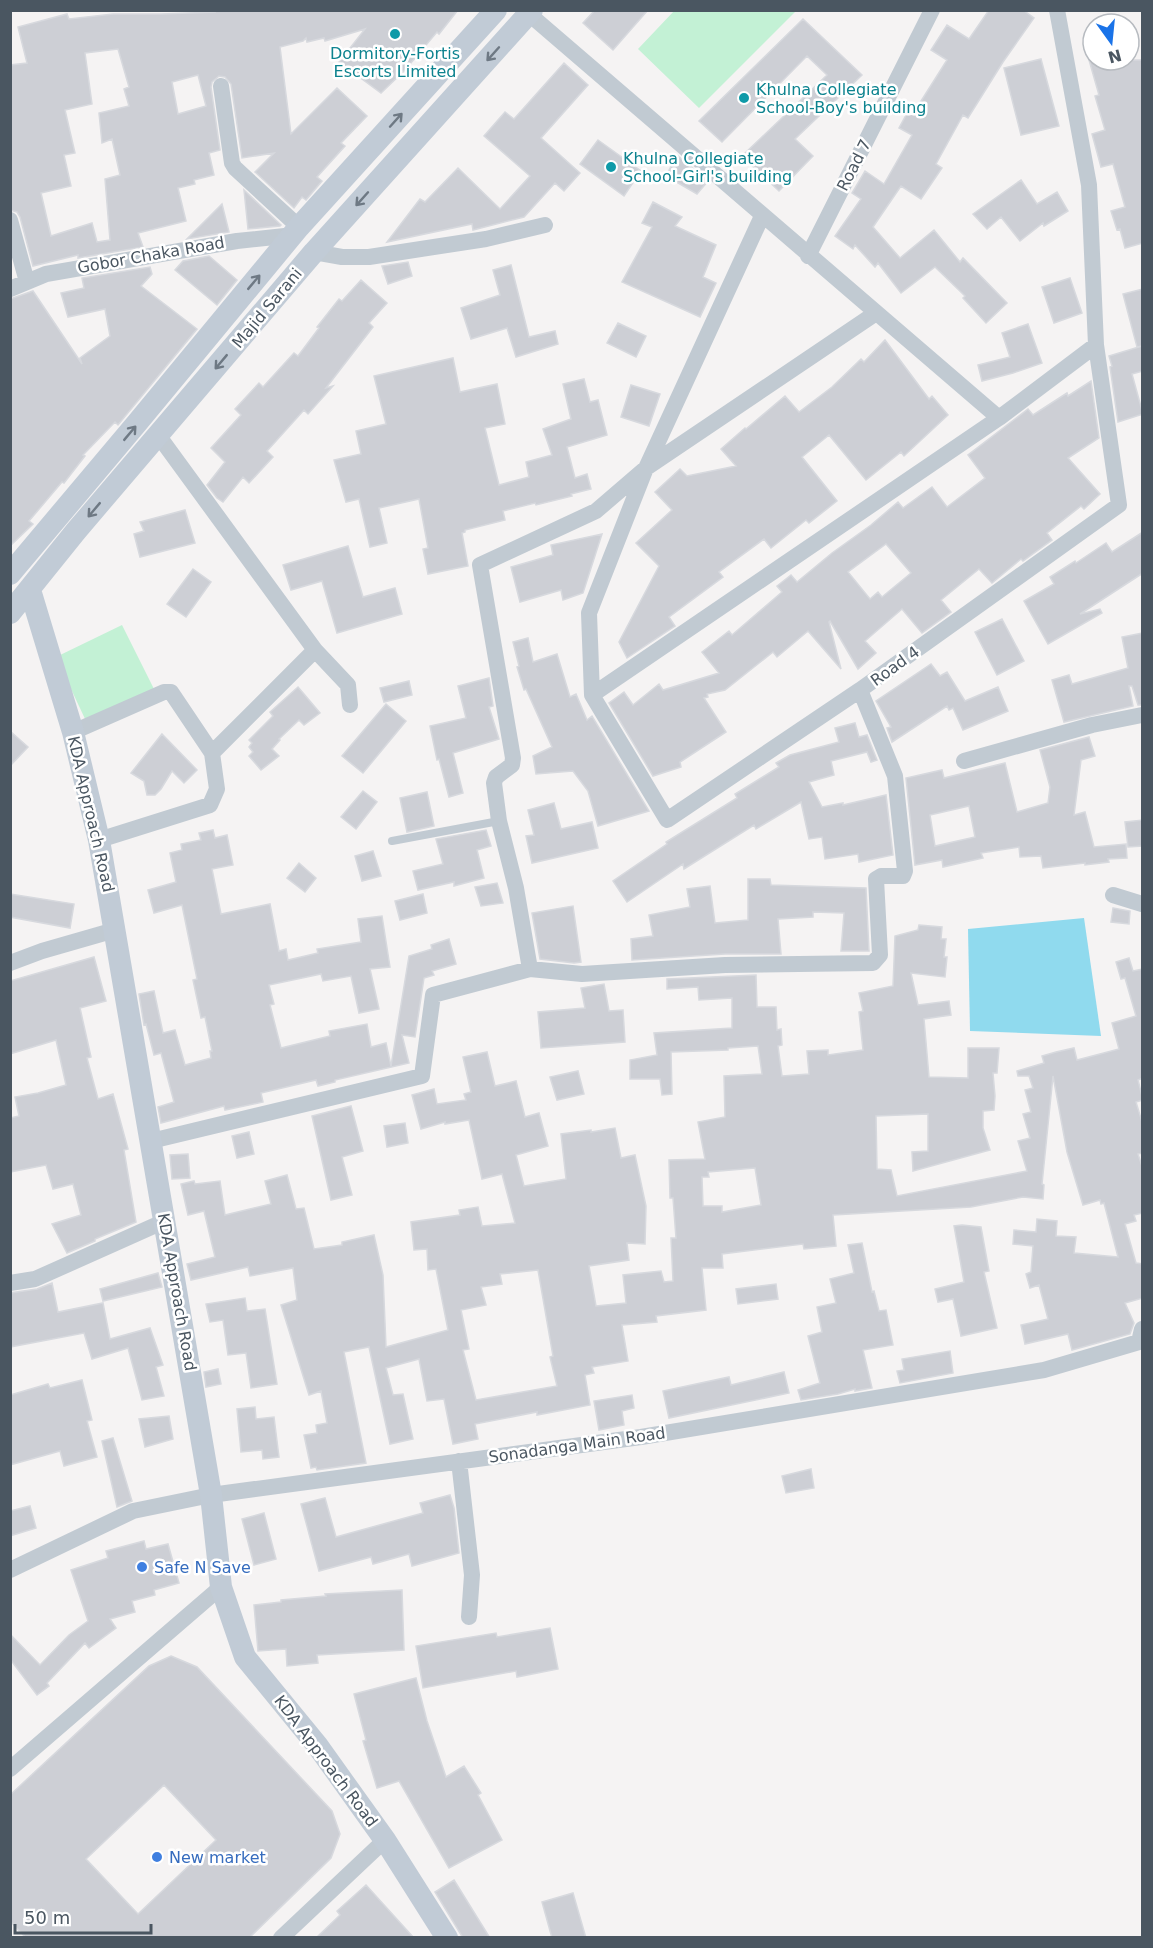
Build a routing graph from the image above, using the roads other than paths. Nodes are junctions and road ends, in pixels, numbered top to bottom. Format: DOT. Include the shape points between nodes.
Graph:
graph roads {
  1 [pos="496,10"];
  2 [pos="932,10"];
  3 [pos="1057,10"];
  4 [pos="531,12"];
  5 [pos="221,86"];
  6 [pos="762,216"];
  7 [pos="10,220"];
  8 [pos="545,225"];
  9 [pos="296,231"];
  10 [pos="314,252"];
  11 [pos="808,256"];
  12 [pos="27,282"];
  13 [pos="10,289"];
  14 [pos="876,313"];
  15 [pos="1096,345"];
  16 [pos="999,418"];
  17 [pos="158,435"];
  18 [pos="646,468"];
  19 [pos="10,574"];
  20 [pos="30,590"];
  21 [pos="10,613"];
  22 [pos="315,650"];
  23 [pos="860,690"];
  24 [pos="592,694"];
  25 [pos="350,705"];
  26 [pos="1143,715"];
  27 [pos="73,732"];
  28 [pos="212,753"];
  29 [pos="964,761"];
  30 [pos="499,821"];
  31 [pos="99,840"];
  32 [pos="392,841"];
  33 [pos="1113,895"];
  34 [pos="1143,904"];
  35 [pos="115,930"];
  36 [pos="10,963"];
  37 [pos="530,969"];
  38 [pos="151,1141"];
  39 [pos="165,1221"];
  40 [pos="10,1283"];
  41 [pos="1143,1329"];
  42 [pos="459,1461"];
  43 [pos="211,1495"];
  44 [pos="10,1570"];
  45 [pos="221,1587"];
  46 [pos="470,1617"];
  47 [pos="10,1769"];
  48 [pos="385,1840"];
  49 [pos="282,1938"];
  50 [pos="447,1938"];
  9 -- 1 [label="main road, Majid Sarani, one-way"];
  2 -- 11 [label="street, Road 7"];
  3 -- 15 [label="street" via="1089,185"];
  4 -- 6 [label="street"];
  4 -- 10 [label="main road, Majid Sarani, one-way"];
  5 -- 9 [label="street" via="232,163"];
  6 -- 11 [label="street"];
  6 -- 18 [label="street"];
  7 -- 12 [label="street"];
  8 -- 10 [label="street" via="369,257 342,258"];
  9 -- 12 [label="street, Gobor Chaka Road" via="46,273"];
  19 -- 9 [label="main road, Majid Sarani, one-way"];
  10 -- 17 [label="main road, Majid Sarani, one-way"];
  11 -- 14 [label="street"];
  12 -- 13 [label="street, Gobor Chaka Road"];
  14 -- 16 [label="street"];
  14 -- 18 [label="street"];
  15 -- 16 [label="street"];
  15 -- 23 [label="street, Road 4" via="1119,505"];
  16 -- 24 [label="street"];
  17 -- 20 [label="main road, Majid Sarani, one-way"];
  17 -- 22 [label="street"];
  18 -- 24 [label="street" via="589,613"];
  18 -- 30 [label="street" via="596,511 480,565 513,758 512,765 494,783"];
  20 -- 21 [label="main road, Majid Sarani"];
  20 -- 27 [label="main road, KDA Approach Road"];
  22 -- 25 [label="street" via="348,685"];
  22 -- 28 [label="street"];
  23 -- 24 [label="street, Road 4" via="667,820"];
  23 -- 37 [label="street" via="895,776 905,871 903,876 876,879 880,955 876,961 582,974"];
  26 -- 29 [label="street" via="1092,725"];
  27 -- 28 [label="street" via="171,692"];
  27 -- 31 [label="main road, KDA Approach Road"];
  28 -- 31 [label="street" via="217,789 210,805"];
  30 -- 32 [label="lane"];
  30 -- 37 [label="street"];
  31 -- 35 [label="main road, KDA Approach Road"];
  33 -- 34 [label="street"];
  35 -- 36 [label="street"];
  35 -- 38 [label="main road, KDA Approach Road"];
  37 -- 38 [label="street" via="433,995 422,1076"];
  38 -- 39 [label="main road, KDA Approach Road"];
  39 -- 40 [label="street" via="35,1279"];
  39 -- 43 [label="main road, KDA Approach Road"];
  41 -- 42 [label="street, Sonadanga Main Road" via="1139,1342 1044,1370 641,1437"];
  42 -- 43 [label="street, Sonadanga Main Road"];
  42 -- 46 [label="street" via="471,1575"];
  43 -- 44 [label="street, Sonadanga Main Road" via="133,1511"];
  43 -- 45 [label="main road, KDA Approach Road"];
  45 -- 47 [label="street"];
  45 -- 48 [label="main road, KDA Approach Road" via="245,1658 317,1745"];
  48 -- 49 [label="street"];
  48 -- 50 [label="main road, KDA Approach Road"];
}
